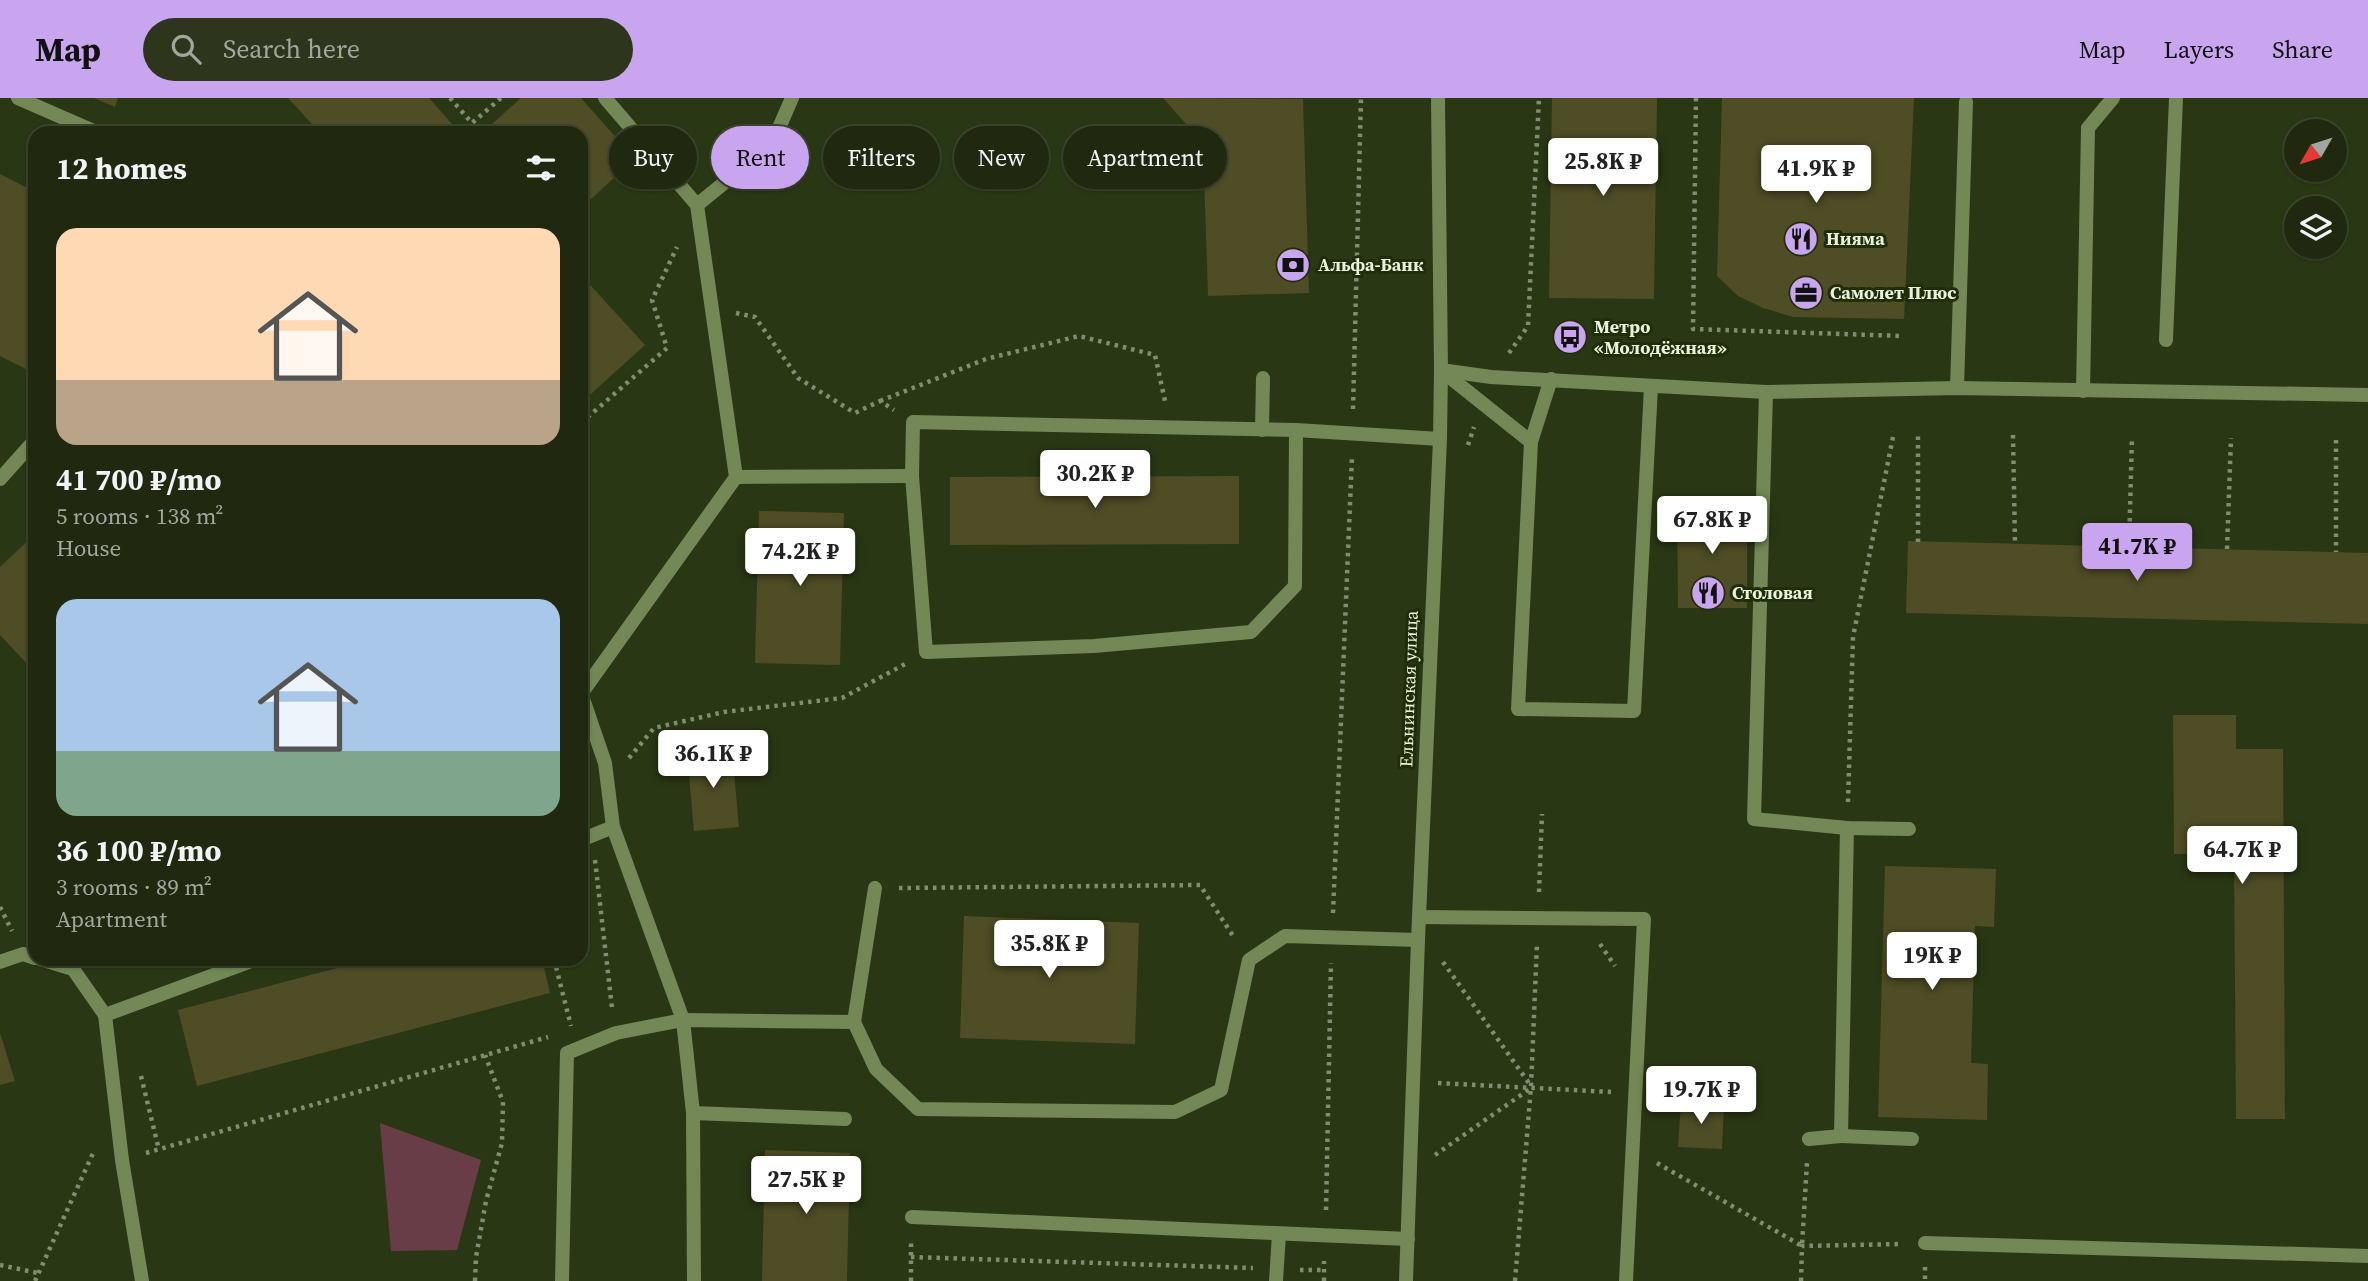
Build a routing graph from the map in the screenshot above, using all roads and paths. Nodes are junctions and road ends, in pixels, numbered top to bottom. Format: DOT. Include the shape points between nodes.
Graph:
graph roads {
  1 [pos="450,98"];
  2 [pos="501,98"];
  3 [pos="606,98"];
  4 [pos="792,98"];
  5 [pos="1361,98"];
  6 [pos="1438,98"];
  7 [pos="1539,98"];
  8 [pos="1696,98"];
  9 [pos="2113,98"];
  10 [pos="2176,98"];
  11 [pos="23,99"];
  12 [pos="1966,102"];
  13 [pos="83,126"];
  14 [pos="697,205"];
  15 [pos="711,306"];
  16 [pos="1902,336"];
  17 [pos="2166,340"];
  18 [pos="1441,370"];
  19 [pos="1491,377"];
  20 [pos="1263,378"];
  21 [pos="1551,379"];
  22 [pos="1651,387"];
  23 [pos="1957,388"];
  24 [pos="2083,391"];
  25 [pos="1766,392"];
  26 [pos="2368,395"];
  27 [pos="880,401"];
  28 [pos="1483,403"];
  29 [pos="588,417"];
  30 [pos="913,422"];
  31 [pos="1171,428"];
  32 [pos="1262,430"];
  33 [pos="1296,430"];
  34 [pos="1894,432"];
  35 [pos="1918,433"];
  36 [pos="1353,434"];
  37 [pos="2013,435"];
  38 [pos="2132,436"];
  39 [pos="2231,438"];
  40 [pos="1440,439"];
  41 [pos="2336,440"];
  42 [pos="1531,442"];
  43 [pos="1468,446"];
  44 [pos="28,448"];
  45 [pos="912,476"];
  46 [pos="736,477"];
  47 [pos="0,479"];
  48 [pos="1918,541"];
  49 [pos="2015,544"];
  50 [pos="2129,547"];
  51 [pos="2227,549"];
  52 [pos="2336,552"];
  53 [pos="926,652"];
  54 [pos="588,684"];
  55 [pos="588,713"];
  56 [pos="608,785"];
  57 [pos="1542,814"];
  58 [pos="613,827"];
  59 [pos="1847,828"];
  60 [pos="1909,830"];
  61 [pos="588,837"];
  62 [pos="588,851"];
  63 [pos="875,888"];
  64 [pos="1419,917"];
  65 [pos="1538,918"];
  66 [pos="1332,939"];
  67 [pos="1418,940"];
  68 [pos="1598,941"];
  69 [pos="28,955"];
  70 [pos="1249,960"];
  71 [pos="0,962"];
  72 [pos="64,966"];
  73 [pos="238,966"];
  74 [pos="556,966"];
  75 [pos="1440,972"];
  76 [pos="1619,972"];
  77 [pos="104,1015"];
  78 [pos="683,1020"];
  79 [pos="854,1022"];
  80 [pos="582,1027"];
  81 [pos="572,1030"];
  82 [pos="616,1032"];
  83 [pos="567,1053"];
  84 [pos="485,1055"];
  85 [pos="1434,1083"];
  86 [pos="1531,1087"];
  87 [pos="1622,1093"];
  88 [pos="116,1102"];
  89 [pos="693,1112"];
  90 [pos="845,1119"];
  91 [pos="1841,1136"];
  92 [pos="1809,1139"];
  93 [pos="1912,1139"];
  94 [pos="1632,1149"];
  95 [pos="1430,1158"];
  96 [pos="122,1160"];
  97 [pos="912,1217"];
  98 [pos="1279,1234"];
  99 [pos="1325,1237"];
  100 [pos="1408,1239"];
  101 [pos="1925,1243"];
  102 [pos="1802,1246"];
  103 [pos="2368,1256"];
  104 [pos="911,1257"];
  105 [pos="0,1265"];
  106 [pos="1324,1270"];
  107 [pos="37,1273"];
  108 [pos="1276,1275"];
  109 [pos="35,1281"];
  110 [pos="142,1281"];
  111 [pos="475,1281"];
  112 [pos="562,1281"];
  113 [pos="694,1281"];
  114 [pos="911,1281"];
  115 [pos="1406,1281"];
  116 [pos="1515,1281"];
  117 [pos="1626,1281"];
  118 [pos="1801,1281"];
  1 -- 2 [label="path" via="472,123"];
  3 -- 14 [label="street"];
  4 -- 14 [label="street" via="772,144"];
  5 -- 36 [label="path"];
  6 -- 18 [label="street, Ельнинская улица"];
  7 -- 19 [label="path" via="1528,326"];
  8 -- 16 [label="path" via="1693,330"];
  9 -- 24 [label="street" via="2088,128"];
  10 -- 17 [label="street"];
  11 -- 13 [label="street"];
  12 -- 23 [label="street"];
  14 -- 15 [label="street"];
  14 -- 29 [label="path" via="652,300 667,348"];
  15 -- 27 [label="path" via="755,317 799,378 855,413"];
  15 -- 46 [label="street"];
  18 -- 19 [label="street"];
  18 -- 28 [label="street"];
  18 -- 40 [label="street, Ельнинская улица"];
  19 -- 21 [label="street"];
  20 -- 32 [label="street"];
  21 -- 22 [label="street"];
  21 -- 42 [label="street"];
  22 -- 25 [label="street"];
  22 -- 42 [label="street" via="1634,711 1518,709"];
  23 -- 24 [label="street"];
  23 -- 25 [label="street"];
  24 -- 26 [label="street"];
  25 -- 59 [label="street" via="1754,819"];
  27 -- 30 [label="path"];
  27 -- 31 [label="path" via="986,359 1079,337 1155,355"];
  28 -- 42 [label="street"];
  28 -- 43 [label="path"];
  30 -- 31 [label="street"];
  30 -- 45 [label="street"];
  31 -- 32 [label="street"];
  32 -- 33 [label="street"];
  33 -- 36 [label="street"];
  33 -- 53 [label="street" via="1295,586 1251,632 1094,646"];
  34 -- 59 [label="path" via="1853,637"];
  35 -- 48 [label="path"];
  36 -- 40 [label="street"];
  36 -- 66 [label="path"];
  37 -- 49 [label="path"];
  38 -- 50 [label="path"];
  39 -- 51 [label="path"];
  40 -- 64 [label="street, Ельнинская улица"];
  41 -- 52 [label="path"];
  44 -- 47 [label="street"];
  45 -- 46 [label="street"];
  45 -- 53 [label="street"];
  46 -- 54 [label="street"];
  53 -- 56 [label="path" via="842,698 724,712 654,728"];
  55 -- 56 [label="street" via="606,763"];
  56 -- 58 [label="street"];
  57 -- 65 [label="path"];
  58 -- 61 [label="street"];
  58 -- 78 [label="street"];
  59 -- 60 [label="street"];
  59 -- 91 [label="street"];
  62 -- 82 [label="path"];
  63 -- 70 [label="path" via="1200,885"];
  63 -- 79 [label="street"];
  64 -- 65 [label="street"];
  64 -- 67 [label="street, Ельнинская улица"];
  65 -- 86 [label="path"];
  65 -- 94 [label="street" via="1644,919"];
  66 -- 67 [label="street"];
  66 -- 70 [label="street" via="1285,936"];
  66 -- 99 [label="path"];
  67 -- 100 [label="street, Ельнинская улица"];
  68 -- 76 [label="path"];
  69 -- 71 [label="street"];
  70 -- 79 [label="street" via="1221,1090 1175,1112 918,1109 876,1069"];
  72 -- 77 [label="street" via="74,969"];
  73 -- 77 [label="street"];
  74 -- 81 [label="path"];
  75 -- 86 [label="path" via="1441,958"];
  77 -- 88 [label="street"];
  78 -- 79 [label="street"];
  78 -- 82 [label="street"];
  78 -- 89 [label="street"];
  80 -- 81 [label="path"];
  81 -- 83 [label="path"];
  81 -- 84 [label="path"];
  82 -- 83 [label="street"];
  83 -- 112 [label="street"];
  84 -- 96 [label="path"];
  84 -- 111 [label="path" via="503,1102 502,1143 486,1201"];
  85 -- 86 [label="path"];
  86 -- 87 [label="path"];
  86 -- 95 [label="path"];
  86 -- 116 [label="path"];
  88 -- 96 [label="street"];
  88 -- 107 [label="path"];
  89 -- 90 [label="street"];
  89 -- 113 [label="street"];
  91 -- 92 [label="street"];
  91 -- 93 [label="street"];
  92 -- 102 [label="path"];
  94 -- 102 [label="path"];
  94 -- 117 [label="street"];
  96 -- 110 [label="street"];
  97 -- 98 [label="street"];
  97 -- 104 [label="path"];
  98 -- 99 [label="street"];
  98 -- 108 [label="street"];
  99 -- 100 [label="street"];
  100 -- 115 [label="street, Ельнинская улица"];
  101 -- 102 [label="path"];
  101 -- 103 [label="street"];
  102 -- 118 [label="path"];
  104 -- 108 [label="path"];
  104 -- 114 [label="path"];
  105 -- 107 [label="path"];
  106 -- 108 [label="path"];
  107 -- 109 [label="path"];
}
